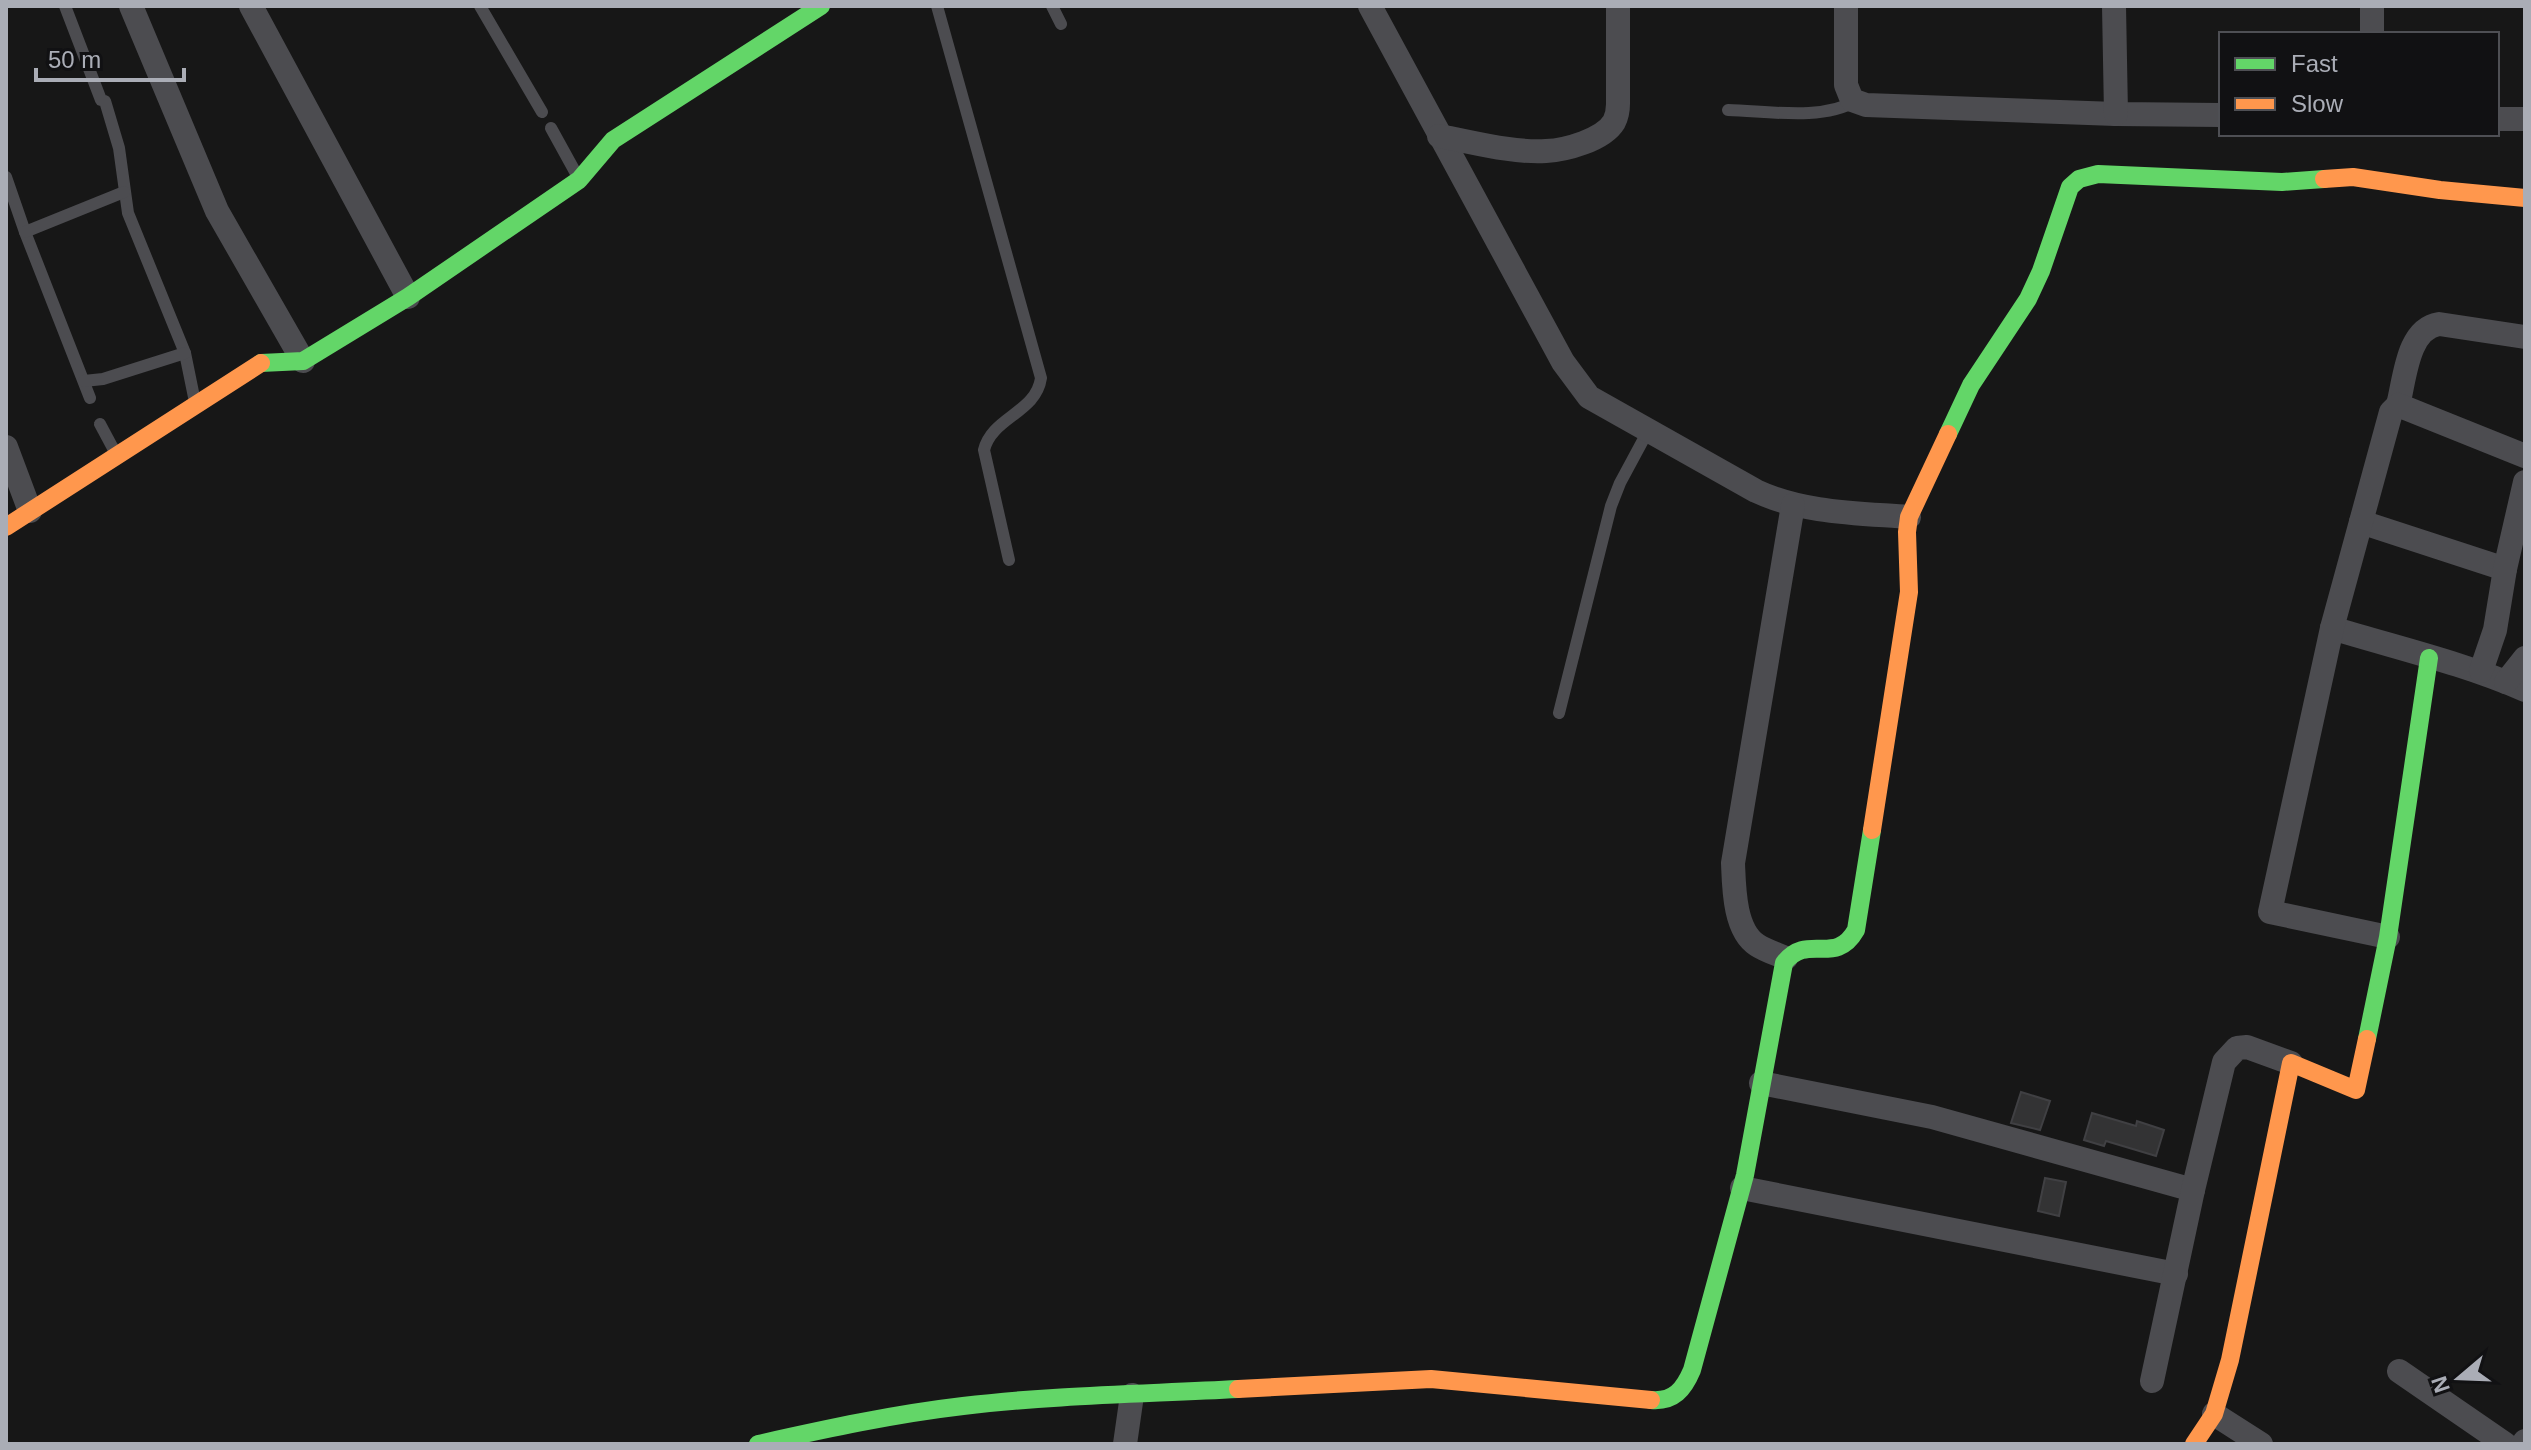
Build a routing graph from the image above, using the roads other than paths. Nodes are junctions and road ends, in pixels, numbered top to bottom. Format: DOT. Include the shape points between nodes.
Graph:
graph roads {
  1 [pos="65,6"];
  2 [pos="131,6"];
  3 [pos="251,6"];
  4 [pos="480,6"];
  5 [pos="821,6"];
  6 [pos="937,6"];
  7 [pos="1052,6"];
  8 [pos="1370,6"];
  9 [pos="1618,6"];
  10 [pos="1846,6"];
  11 [pos="2114,6"];
  12 [pos="2372,6"];
  13 [pos="1061,24"];
  14 [pos="2372,32"];
  15 [pos="1856,101"];
  16 [pos="1728,110"];
  17 [pos="542,112"];
  18 [pos="2116,114"];
  19 [pos="2219,115"];
  20 [pos="2499,119"];
  21 [pos="2525,119"];
  22 [pos="551,128"];
  23 [pos="1439,136"];
  24 [pos="6,177"];
  25 [pos="579,180"];
  26 [pos="124,192"];
  27 [pos="2525,198"];
  28 [pos="25,232"];
  29 [pos="408,297"];
  30 [pos="2525,337"];
  31 [pos="185,353"];
  32 [pos="303,361"];
  33 [pos="84,381"];
  34 [pos="90,398"];
  35 [pos="195,404"];
  36 [pos="2398,405"];
  37 [pos="100,424"];
  38 [pos="1648,431"];
  39 [pos="6,447"];
  40 [pos="117,455"];
  41 [pos="2525,456"];
  42 [pos="2523,496"];
  43 [pos="1793,505"];
  44 [pos="30,511"];
  45 [pos="1909,517"];
  46 [pos="2361,522"];
  47 [pos="6,527"];
  48 [pos="1009,560"];
  49 [pos="2505,569"];
  50 [pos="2332,628"];
  51 [pos="2429,658"];
  52 [pos="2525,658"];
  53 [pos="2481,671"];
  54 [pos="2515,686"];
  55 [pos="1559,713"];
  56 [pos="2388,937"];
  57 [pos="1786,958"];
  58 [pos="2291,1063"];
  59 [pos="1761,1083"];
  60 [pos="1742,1188"];
  61 [pos="2193,1190"];
  62 [pos="2176,1274"];
  63 [pos="2399,1371"];
  64 [pos="2152,1381"];
  65 [pos="1132,1395"];
  66 [pos="2214,1414"];
  67 [pos="758,1444"];
  68 [pos="1125,1444"];
  69 [pos="2194,1444"];
  70 [pos="2261,1444"];
  71 [pos="2505,1444"];
  1 -- 26 [label="lane" via="109,110"];
  2 -- 32 [label="street" via="217,211"];
  3 -- 29 [label="street"];
  4 -- 17 [label="lane"];
  5 -- 25 [label="street" via="613,140"];
  6 -- 48 [label="lane" via="1041,378 1035,396 993,430 984,450"];
  7 -- 13 [label="lane"];
  8 -- 23 [label="street"];
  9 -- 23 [label="street" via="1618,104 1610,128 1570,147 1546,151"];
  10 -- 15 [label="street" via="1846,85"];
  11 -- 18 [label="street"];
  12 -- 14 [label="street"];
  15 -- 16 [label="lane" via="1823,113"];
  15 -- 18 [label="street"];
  18 -- 19 [label="street"];
  20 -- 21 [label="street"];
  22 -- 25 [label="lane"];
  23 -- 38 [label="street" via="1577,384 1589,397"];
  24 -- 28 [label="lane"];
  25 -- 29 [label="street"];
  26 -- 28 [label="lane"];
  26 -- 31 [label="lane"];
  27 -- 45 [label="street" via="2353,177 2282,182 2098,174 2079,179 2070,187 2028,299 1971,385"];
  28 -- 33 [label="lane"];
  29 -- 32 [label="street"];
  30 -- 36 [label="street" via="2429,326 2413,348"];
  31 -- 33 [label="lane"];
  31 -- 35 [label="lane"];
  32 -- 35 [label="street" via="259,363"];
  33 -- 34 [label="lane"];
  35 -- 40 [label="street"];
  36 -- 41 [label="street"];
  36 -- 46 [label="street" via="2391,412"];
  37 -- 40 [label="lane"];
  38 -- 43 [label="street" via="1756,491"];
  38 -- 55 [label="lane" via="1611,506"];
  39 -- 44 [label="street"];
  40 -- 44 [label="street"];
  42 -- 49 [label="street"];
  43 -- 45 [label="street"];
  43 -- 57 [label="street" via="1733,863 1749,939"];
  44 -- 47 [label="street"];
  45 -- 57 [label="street" via="1909,592 1856,930 1845,947 1797,949"];
  46 -- 49 [label="street"];
  46 -- 50 [label="street"];
  49 -- 53 [label="street" via="2495,630"];
  50 -- 51 [label="street"];
  50 -- 56 [label="street" via="2270,912"];
  51 -- 53 [label="street"];
  51 -- 56 [label="street"];
  52 -- 54 [label="street"];
  53 -- 54 [label="street"];
  56 -- 58 [label="street" via="2356,1090"];
  57 -- 59 [label="street"];
  58 -- 61 [label="street" via="2247,1047 2229,1055"];
  58 -- 66 [label="street" via="2230,1360"];
  59 -- 60 [label="street"];
  59 -- 61 [label="street" via="1932,1117"];
  60 -- 62 [label="street"];
  60 -- 65 [label="street" via="1692,1370 1674,1399 1431,1379"];
  61 -- 62 [label="street"];
  62 -- 64 [label="street"];
  63 -- 71 [label="street"];
  65 -- 67 [label="street" via="961,1406"];
  65 -- 68 [label="street"];
  66 -- 69 [label="street"];
  66 -- 70 [label="street"];
}
